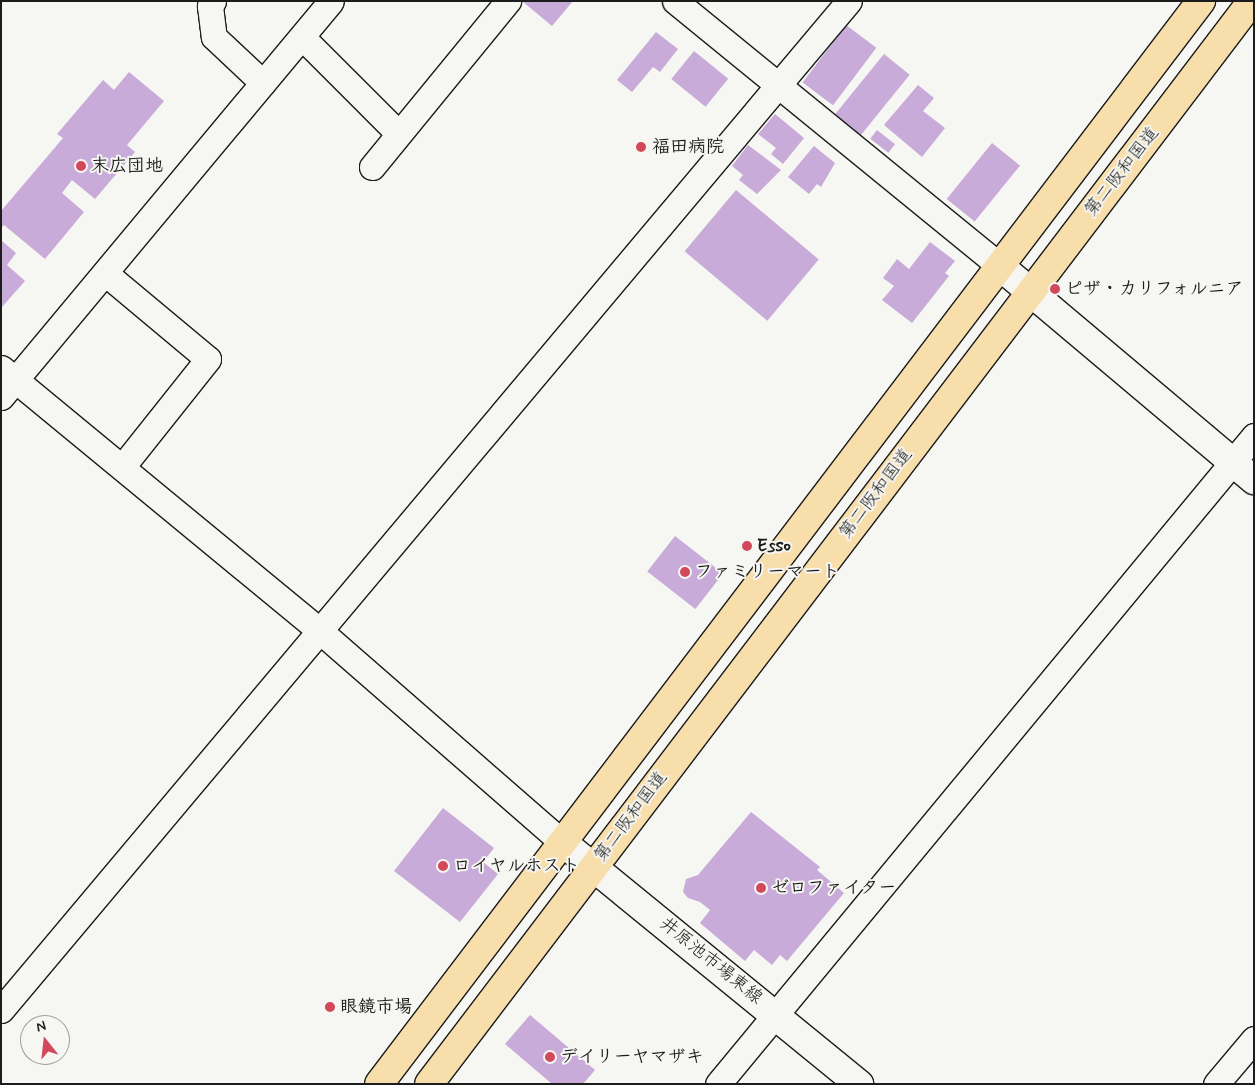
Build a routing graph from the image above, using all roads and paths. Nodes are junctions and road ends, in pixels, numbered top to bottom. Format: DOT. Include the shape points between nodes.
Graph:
graph roads {
  1 [pos="214,1"];
  2 [pos="331,1"];
  3 [pos="508,1"];
  4 [pos="675,1"];
  5 [pos="850,1"];
  6 [pos="1201,1"];
  7 [pos="1252,1"];
  8 [pos="302,37"];
  9 [pos="263,83"];
  10 [pos="776,86"];
  11 [pos="398,133"];
  12 [pos="372,167"];
  13 [pos="1001,267"];
  14 [pos="105,273"];
  15 [pos="1029,292"];
  16 [pos="6,381"];
  17 [pos="1254,436"];
  18 [pos="1232,462"];
  19 [pos="122,467"];
  20 [pos="1254,480"];
  21 [pos="320,632"];
  22 [pos="561,841"];
  23 [pos="594,866"];
  24 [pos="1,1010"];
  25 [pos="776,1014"];
  26 [pos="1254,1039"];
  27 [pos="380,1084"];
  28 [pos="429,1084"];
  29 [pos="718,1084"];
  30 [pos="859,1084"];
  31 [pos="1216,1084"];
  1 -- 9 [label="street" via="210,6 214,37"];
  2 -- 8 [label="street"];
  3 -- 11 [label="street"];
  4 -- 10 [label="street"];
  5 -- 10 [label="street"];
  6 -- 13 [label="highway"];
  7 -- 15 [label="highway, 第二阪和国道"];
  8 -- 9 [label="street"];
  8 -- 11 [label="street"];
  9 -- 14 [label="street"];
  10 -- 13 [label="street"];
  10 -- 21 [label="street"];
  11 -- 12 [label="street"];
  13 -- 15 [label="street"];
  13 -- 22 [label="highway"];
  14 -- 16 [label="street"];
  14 -- 19 [label="street" via="208,359"];
  15 -- 18 [label="street"];
  15 -- 23 [label="highway, 第二阪和国道"];
  16 -- 19 [label="street"];
  17 -- 18 [label="street"];
  18 -- 20 [label="street"];
  18 -- 25 [label="street"];
  19 -- 21 [label="street"];
  21 -- 22 [label="street"];
  21 -- 24 [label="street"];
  22 -- 23 [label="street, 井原池市場東線"];
  22 -- 27 [label="highway"];
  23 -- 25 [label="street, 井原池市場東線"];
  23 -- 28 [label="highway, 第二阪和国道"];
  25 -- 29 [label="street"];
  25 -- 30 [label="street, 井原池市場東線"];
  26 -- 31 [label="street"];
}
